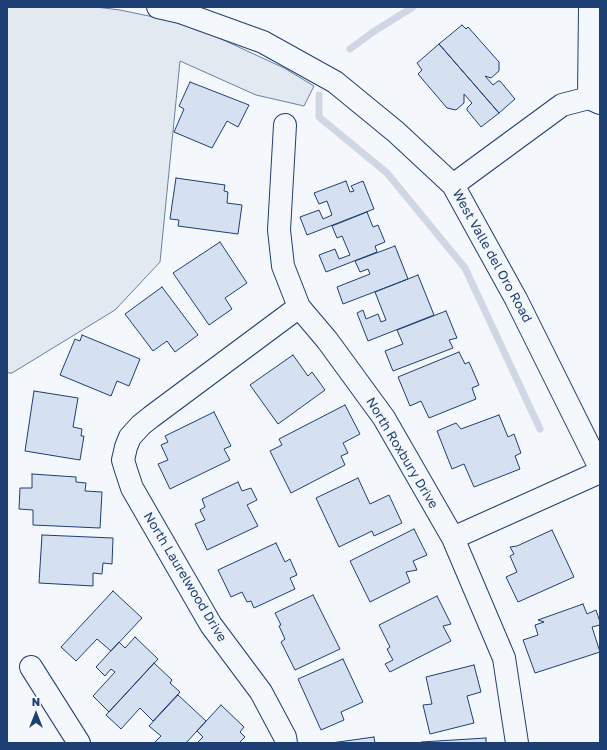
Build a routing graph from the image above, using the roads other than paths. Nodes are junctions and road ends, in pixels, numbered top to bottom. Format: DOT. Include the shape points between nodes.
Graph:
graph roads {
  1 [pos="158,7"];
  2 [pos="590,7"];
  3 [pos="594,101"];
  4 [pos="285,125"];
  5 [pos="453,186"];
  6 [pos="299,307"];
  7 [pos="600,468"];
  8 [pos="600,472"];
  9 [pos="453,538"];
  10 [pos="31,667"];
  11 [pos="79,743"];
  12 [pos="286,743"];
  13 [pos="517,743"];
  1 -- 5 [label="street, West Valle del Oro Road" via="180,12 263,42 335,82 396,132"];
  2 -- 3 [label="street"];
  3 -- 5 [label="street" via="562,105"];
  4 -- 6 [label="street, North Roxbury Drive" via="279,230 283,266"];
  5 -- 7 [label="street, West Valle del Oro Road" via="516,299"];
  6 -- 9 [label="street, North Roxbury Drive" via="327,340 384,418"];
  6 -- 12 [label="street, North Laurelwood Drive" via="151,417 118,445 132,488 211,625 261,692"];
  8 -- 9 [label="street"];
  9 -- 13 [label="street, North Roxbury Drive" via="504,658"];
  10 -- 11 [label="street"];
}
